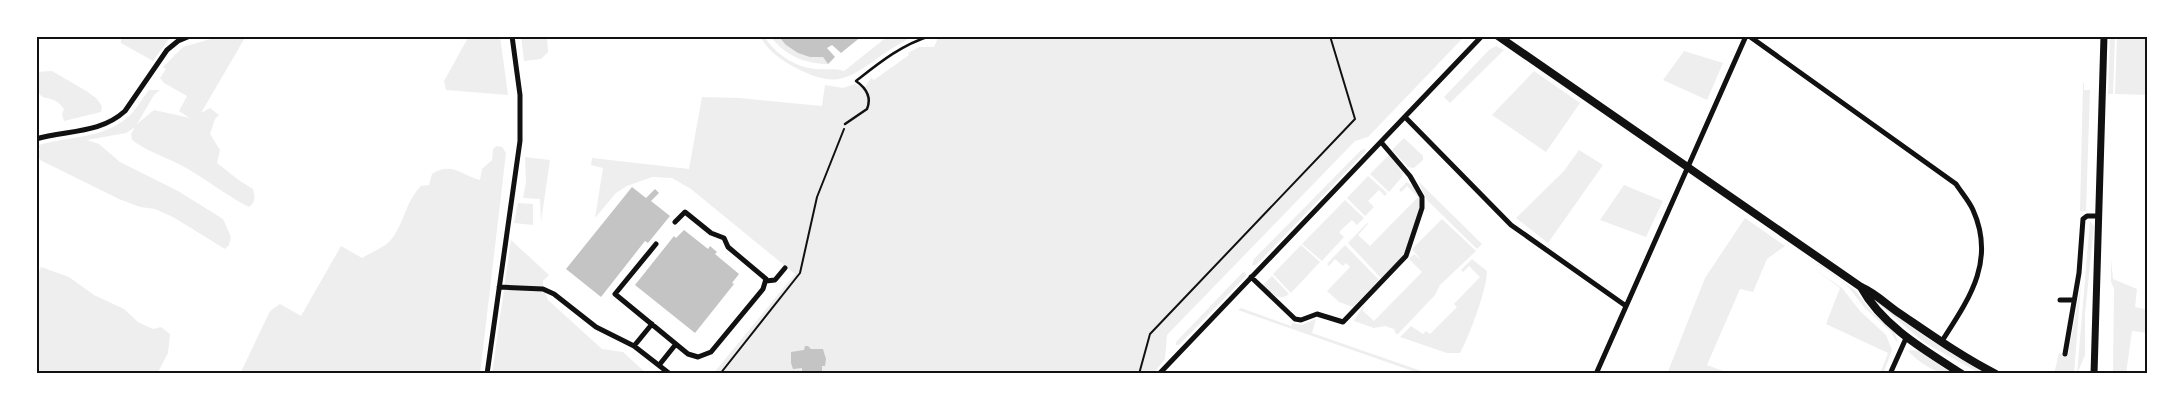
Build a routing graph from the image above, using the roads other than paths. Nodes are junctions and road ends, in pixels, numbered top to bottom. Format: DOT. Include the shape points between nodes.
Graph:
graph roads {
  1 [pos="190,36"];
  2 [pos="512,36"];
  3 [pos="930,36"];
  4 [pos="1482,36"];
  5 [pos="1498,36"];
  6 [pos="1748,36"];
  7 [pos="2104,36"];
  8 [pos="1405,117"];
  9 [pos="845,124"];
  10 [pos="36,140"];
  11 [pos="1381,142"];
  12 [pos="1687,168"];
  13 [pos="2099,216"];
  14 [pos="675,222"];
  15 [pos="656,244"];
  16 [pos="785,268"];
  17 [pos="1251,277"];
  18 [pos="766,280"];
  19 [pos="499,287"];
  20 [pos="1861,287"];
  21 [pos="2060,300"];
  22 [pos="2074,300"];
  23 [pos="1626,306"];
  24 [pos="652,324"];
  25 [pos="1907,336"];
  26 [pos="1942,341"];
  27 [pos="676,344"];
  28 [pos="634,346"];
  29 [pos="2065,354"];
  30 [pos="660,364"];
  31 [pos="487,374"];
  32 [pos="670,374"];
  33 [pos="1159,374"];
  34 [pos="1596,374"];
  35 [pos="1890,374"];
  36 [pos="1962,374"];
  37 [pos="1996,374"];
  38 [pos="2094,374"];
  1 -- 10 [label="street" via="167,50 119,117 99,127"];
  2 -- 19 [label="street" via="520,95 520,141"];
  3 -- 9 [label="lane" via="889,56 856,81 864,86 868,95 867,109"];
  4 -- 8 [label="street"];
  5 -- 12 [label="main road"];
  6 -- 12 [label="street"];
  6 -- 26 [label="street" via="1956,184 1973,208 1981,235 1982,264 1968,300"];
  7 -- 13 [label="street"];
  8 -- 11 [label="street"];
  8 -- 23 [label="street" via="1511,225"];
  11 -- 17 [label="street"];
  11 -- 17 [label="street" via="1410,176 1422,197 1422,208 1406,256 1343,322 1317,314 1295,319"];
  12 -- 20 [label="main road"];
  12 -- 23 [label="street"];
  13 -- 22 [label="street" via="2083,219"];
  13 -- 38 [label="street"];
  14 -- 18 [label="street" via="685,212 711,233 724,238 728,247"];
  15 -- 24 [label="street" via="615,294"];
  16 -- 18 [label="street" via="775,280"];
  17 -- 33 [label="street"];
  18 -- 27 [label="street" via="764,288 711,352 698,356 688,354"];
  19 -- 28 [label="street" via="543,288 610,336"];
  19 -- 31 [label="street"];
  20 -- 25 [label="main road" via="1874,307"];
  20 -- 26 [label="main road"];
  21 -- 22 [label="street"];
  22 -- 29 [label="street"];
  23 -- 34 [label="street"];
  24 -- 27 [label="street"];
  24 -- 28 [label="street"];
  25 -- 35 [label="street"];
  25 -- 36 [label="main road"];
  26 -- 37 [label="main road"];
  27 -- 30 [label="street"];
  28 -- 30 [label="street"];
  30 -- 32 [label="street"];
}
